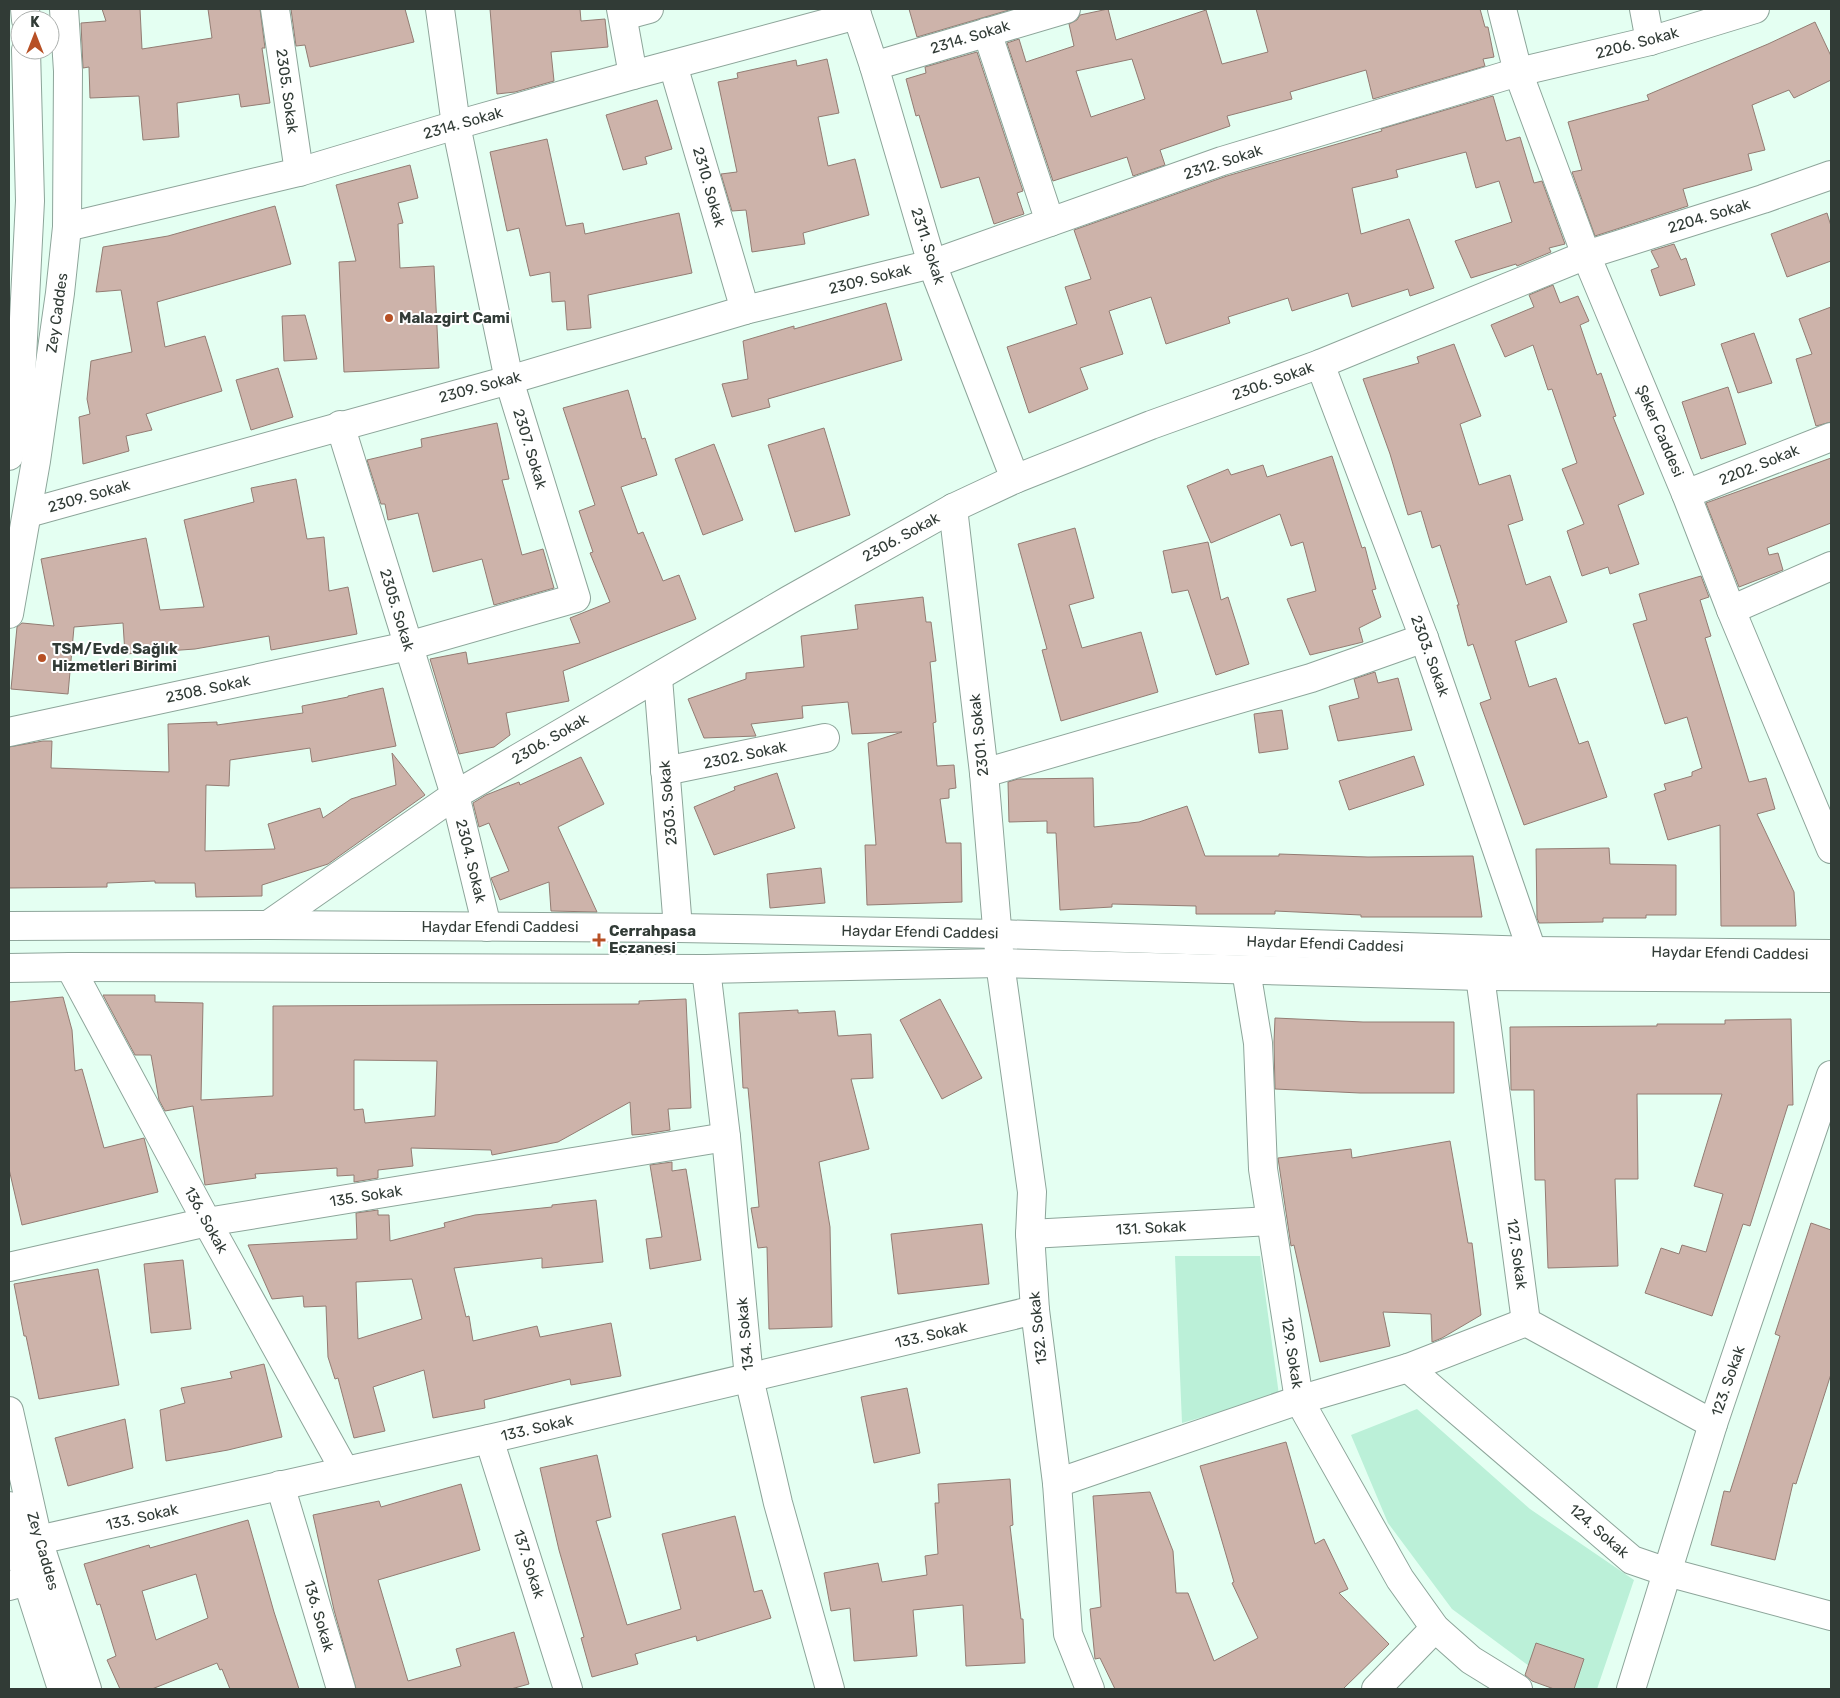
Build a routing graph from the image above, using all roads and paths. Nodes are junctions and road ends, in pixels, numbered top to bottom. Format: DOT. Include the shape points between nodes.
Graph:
graph roads {
  1 [pos="64,9"];
  2 [pos="276,9"];
  3 [pos="440,9"];
  4 [pos="649,9"];
  5 [pos="1066,9"];
  6 [pos="1502,9"];
  7 [pos="1644,9"];
  8 [pos="1755,9"];
  9 [pos="622,12"];
  10 [pos="856,12"];
  11 [pos="987,32"];
  12 [pos="1650,41"];
  13 [pos="26,60"];
  14 [pos="673,65"];
  15 [pos="874,66"];
  16 [pos="1518,72"];
  17 [pos="633,75"];
  18 [pos="456,124"];
  19 [pos="299,172"];
  20 [pos="1831,175"];
  21 [pos="1050,222"];
  22 [pos="67,226"];
  23 [pos="1586,254"];
  24 [pos="932,264"];
  25 [pos="745,310"];
  26 [pos="1320,364"];
  27 [pos="509,380"];
  28 [pos="340,425"];
  29 [pos="1831,437"];
  30 [pos="9,456"];
  31 [pos="1015,479"];
  32 [pos="1686,494"];
  33 [pos="953,508"];
  34 [pos="28,513"];
  35 [pos="1831,566"];
  36 [pos="1731,610"];
  37 [pos="9,614"];
  38 [pos="1424,638"];
  39 [pos="408,646"];
  40 [pos="658,678"];
  41 [pos="9,732"];
  42 [pos="825,738"];
  43 [pos="665,771"];
  44 [pos="984,773"];
  45 [pos="455,795"];
  46 [pos="1831,849"];
  47 [pos="9,926"];
  48 [pos="268,926"];
  49 [pos="487,927"];
  50 [pos="678,928"];
  51 [pos="998,934"];
  52 [pos="1532,951"];
  53 [pos="1831,954"];
  54 [pos="1000,963"];
  55 [pos="70,967"];
  56 [pos="9,968"];
  57 [pos="706,970"];
  58 [pos="1246,970"];
  59 [pos="1480,976"];
  60 [pos="1831,978"];
  61 [pos="1831,1075"];
  62 [pos="726,1137"];
  63 [pos="1271,1221"];
  64 [pos="207,1222"];
  65 [pos="1030,1234"];
  66 [pos="9,1267"];
  67 [pos="1035,1310"];
  68 [pos="1526,1322"];
  69 [pos="1408,1368"];
  70 [pos="749,1378"];
  71 [pos="1299,1400"];
  72 [pos="9,1411"];
  73 [pos="1713,1424"];
  74 [pos="489,1439"];
  75 [pos="346,1471"];
  76 [pos="1057,1483"];
  77 [pos="280,1485"];
  78 [pos="9,1506"];
  79 [pos="38,1540"];
  80 [pos="1667,1572"];
  81 [pos="28,1580"];
  82 [pos="1831,1616"];
  83 [pos="1435,1628"];
  84 [pos="62,1689"];
  85 [pos="86,1689"];
  86 [pos="341,1689"];
  87 [pos="568,1689"];
  88 [pos="830,1689"];
  89 [pos="1090,1689"];
  90 [pos="1376,1689"];
  91 [pos="1518,1689"];
  92 [pos="1631,1689"];
  1 -- 22 [label="street, Zey Caddes" via="68,71"];
  2 -- 19 [label="street, 2305. Sokak"];
  3 -- 18 [label="street, 2307. Sokak"];
  4 -- 9 [label="street"];
  5 -- 11 [label="street, 2314. Sokak"];
  6 -- 16 [label="street, Şeker Caddesi"];
  7 -- 12 [label="street"];
  8 -- 12 [label="street, 2206. Sokak"];
  9 -- 17 [label="street"];
  10 -- 14 [label="street, 2314. Sokak"];
  10 -- 15 [label="street, 2311. Sokak"];
  11 -- 15 [label="street, 2314. Sokak"];
  11 -- 21 [label="street"];
  12 -- 16 [label="street, 2206. Sokak"];
  13 -- 30 [label="street, Zey Caddes" via="30,201 20,397"];
  14 -- 17 [label="street, 2314. Sokak"];
  14 -- 25 [label="street, 2310. Sokak"];
  15 -- 24 [label="street, 2311. Sokak"];
  16 -- 21 [label="street, 2312. Sokak" via="1222,161"];
  16 -- 23 [label="street, Şeker Caddesi"];
  17 -- 18 [label="street, 2314. Sokak"];
  18 -- 19 [label="street, 2314. Sokak"];
  18 -- 27 [label="street, 2307. Sokak"];
  19 -- 22 [label="street, 2314. Sokak"];
  20 -- 23 [label="street, 2204. Sokak"];
  21 -- 24 [label="street, 2312. Sokak"];
  22 -- 34 [label="street, Zey Caddes"];
  23 -- 26 [label="street, 2306. Sokak"];
  23 -- 32 [label="street, Şeker Caddesi"];
  24 -- 25 [label="street, 2309. Sokak"];
  24 -- 31 [label="street, 2311. Sokak"];
  25 -- 27 [label="street, 2309. Sokak"];
  26 -- 31 [label="street, 2306. Sokak" via="1151,425"];
  26 -- 38 [label="street, 2303. Sokak"];
  27 -- 28 [label="street, 2309. Sokak"];
  27 -- 39 [label="street, 2307. Sokak" via="576,598"];
  28 -- 34 [label="street, 2309. Sokak"];
  28 -- 39 [label="street, 2305. Sokak"];
  29 -- 32 [label="street, 2202. Sokak"];
  31 -- 33 [label="street, 2306. Sokak"];
  32 -- 36 [label="street, Şeker Caddesi"];
  33 -- 40 [label="street, 2306. Sokak"];
  33 -- 44 [label="street, 2301. Sokak"];
  34 -- 37 [label="street, Zey Caddes"];
  35 -- 36 [label="street"];
  36 -- 46 [label="street, Şeker Caddesi"];
  38 -- 44 [label="street" via="1311,678"];
  38 -- 52 [label="street, 2303. Sokak"];
  39 -- 41 [label="street, 2308. Sokak"];
  39 -- 45 [label="street, 2305. Sokak"];
  40 -- 43 [label="street, 2303. Sokak"];
  40 -- 45 [label="street, 2306. Sokak"];
  42 -- 43 [label="street, 2302. Sokak"];
  43 -- 50 [label="street, 2303. Sokak"];
  44 -- 51 [label="street, 2301. Sokak"];
  45 -- 48 [label="street, 2306. Sokak"];
  45 -- 49 [label="street, 2304. Sokak"];
  47 -- 48 [label="street, Haydar Efendi Caddesi"];
  48 -- 49 [label="street, Haydar Efendi Caddesi"];
  49 -- 50 [label="street, Haydar Efendi Caddesi"];
  50 -- 51 [label="street, Haydar Efendi Caddesi"];
  51 -- 52 [label="street, Haydar Efendi Caddesi"];
  51 -- 54 [label="street, 2301. Sokak"];
  52 -- 53 [label="street, Haydar Efendi Caddesi"];
  54 -- 57 [label="street, Haydar Efendi Caddesi"];
  54 -- 58 [label="street, Haydar Efendi Caddesi"];
  54 -- 65 [label="street, 132. Sokak" via="1032,1192"];
  55 -- 56 [label="street, Haydar Efendi Caddesi"];
  55 -- 57 [label="street, Haydar Efendi Caddesi"];
  55 -- 64 [label="street, 136. Sokak"];
  57 -- 62 [label="street, 134. Sokak"];
  58 -- 59 [label="street, Haydar Efendi Caddesi"];
  58 -- 63 [label="street, 129. Sokak" via="1258,1043 1262,1169"];
  59 -- 60 [label="street, Haydar Efendi Caddesi"];
  59 -- 68 [label="street, 127. Sokak"];
  61 -- 73 [label="street, 123. Sokak"];
  62 -- 64 [label="street, 135. Sokak"];
  62 -- 70 [label="street, 134. Sokak"];
  63 -- 65 [label="street, 131. Sokak"];
  63 -- 71 [label="street, 129. Sokak"];
  64 -- 66 [label="street, 135. Sokak"];
  64 -- 75 [label="street, 136. Sokak"];
  65 -- 67 [label="street, 132. Sokak"];
  67 -- 70 [label="street, 133. Sokak"];
  67 -- 76 [label="street, 132. Sokak"];
  68 -- 69 [label="street"];
  68 -- 73 [label="street"];
  69 -- 71 [label="street"];
  69 -- 80 [label="street, 124. Sokak" via="1632,1560"];
  70 -- 74 [label="street, 133. Sokak"];
  70 -- 88 [label="street, 134. Sokak" via="778,1503"];
  71 -- 76 [label="street"];
  71 -- 83 [label="street, 129. Sokak" via="1400,1578"];
  72 -- 79 [label="street, Zey Caddes"];
  73 -- 80 [label="street, 123. Sokak"];
  74 -- 75 [label="street, 133. Sokak"];
  74 -- 87 [label="street, 137. Sokak"];
  75 -- 77 [label="street, 133. Sokak"];
  76 -- 89 [label="street, 132. Sokak" via="1068,1634"];
  77 -- 79 [label="street, 133. Sokak"];
  77 -- 86 [label="street, 136. Sokak"];
  78 -- 81 [label="street, Zey Caddes"];
  79 -- 81 [label="street, Zey Caddes"];
  80 -- 82 [label="street, 124. Sokak"];
  80 -- 92 [label="street, 123. Sokak"];
  81 -- 84 [label="street, Zey Caddes"];
  81 -- 85 [label="street, Zey Caddes"];
  83 -- 90 [label="street"];
  83 -- 91 [label="street, 129. Sokak" via="1471,1660"];
}
